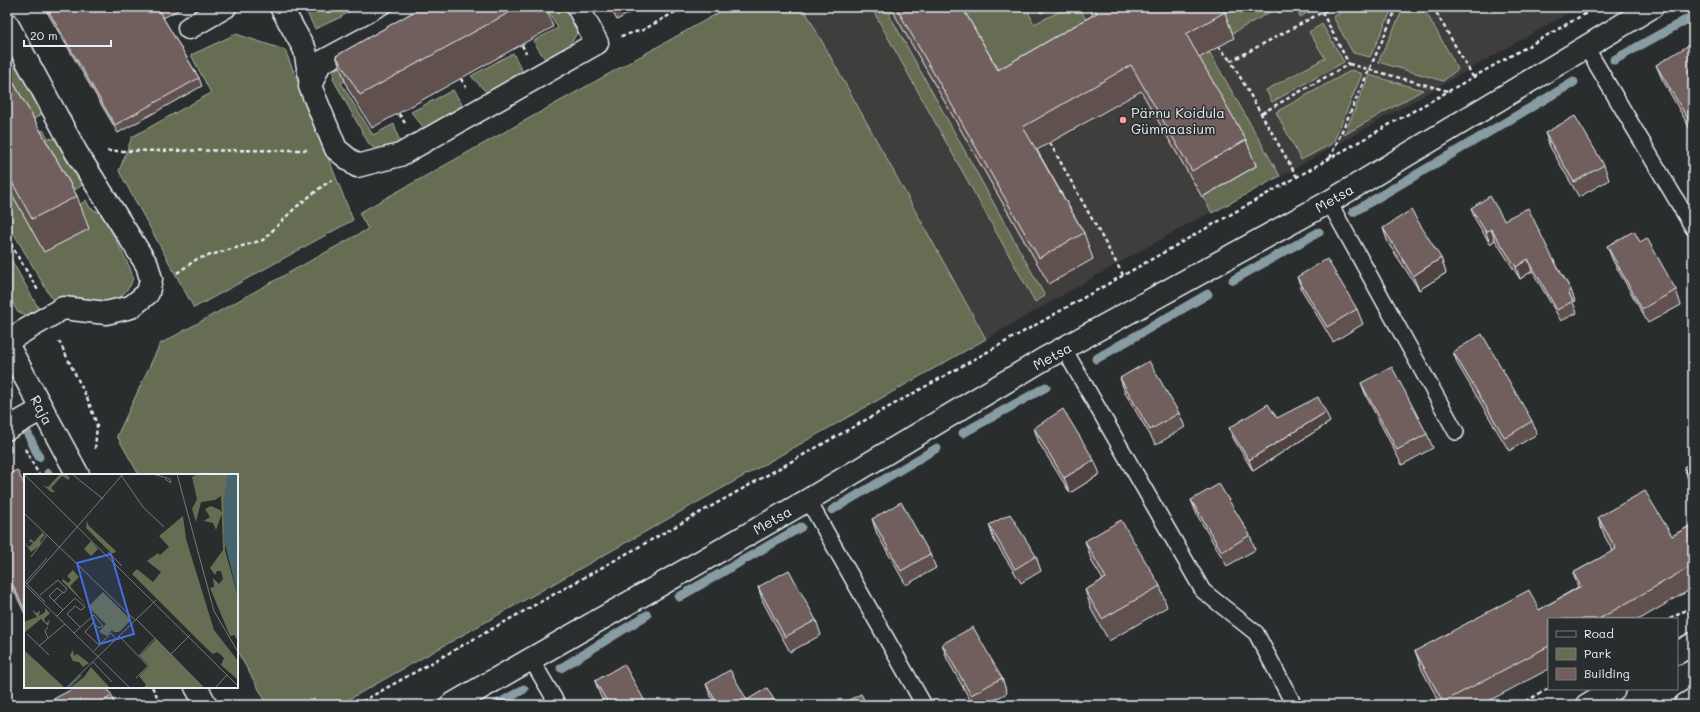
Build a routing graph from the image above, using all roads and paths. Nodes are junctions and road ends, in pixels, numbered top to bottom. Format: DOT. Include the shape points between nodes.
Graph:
graph roads {
  1 [pos="225,7"];
  2 [pos="281,7"];
  3 [pos="418,7"];
  4 [pos="578,7"];
  5 [pos="684,7"];
  6 [pos="1332,7"];
  7 [pos="1397,7"];
  8 [pos="1433,7"];
  9 [pos="1597,7"];
  10 [pos="1652,7"];
  11 [pos="1322,12"];
  12 [pos="7,24"];
  13 [pos="189,28"];
  14 [pos="597,43"];
  15 [pos="1218,46"];
  16 [pos="1586,47"];
  17 [pos="1231,61"];
  18 [pos="1349,64"];
  19 [pos="1369,69"];
  20 [pos="1473,77"];
  21 [pos="311,84"];
  22 [pos="1448,91"];
  23 [pos="1262,113"];
  24 [pos="1050,143"];
  25 [pos="336,149"];
  26 [pos="76,152"];
  27 [pos="1330,158"];
  28 [pos="357,166"];
  29 [pos="1297,177"];
  30 [pos="1329,202"];
  31 [pos="1693,228"];
  32 [pos="7,238"];
  33 [pos="1123,275"];
  34 [pos="148,293"];
  35 [pos="47,318"];
  36 [pos="7,342"];
  37 [pos="1064,349"];
  38 [pos="42,409"];
  39 [pos="7,429"];
  40 [pos="1456,432"];
  41 [pos="95,450"];
  42 [pos="77,474"];
  43 [pos="808,500"];
  44 [pos="1693,606"];
  45 [pos="1672,618"];
  46 [pos="1693,644"];
  47 [pos="1678,652"];
  48 [pos="532,659"];
  49 [pos="153,688"];
  50 [pos="197,688"];
  51 [pos="1548,689"];
  52 [pos="1612,690"];
  53 [pos="1693,700"];
  54 [pos="162,705"];
  55 [pos="206,705"];
  56 [pos="356,705"];
  57 [pos="451,705"];
  58 [pos="558,705"];
  59 [pos="924,705"];
  60 [pos="1294,705"];
  61 [pos="1520,705"];
  62 [pos="1587,705"];
  63 [pos="1685,705"];
  1 -- 13 [label="street"];
  2 -- 21 [label="street" via="305,50"];
  3 -- 21 [label="street" via="396,22 320,63"];
  4 -- 14 [label="street"];
  5 -- 14 [label="path" via="643,30"];
  6 -- 11 [label="path"];
  7 -- 19 [label="path"];
  8 -- 20 [label="path"];
  9 -- 20 [label="path"];
  10 -- 16 [label="street, Metsa"];
  11 -- 17 [label="path"];
  11 -- 18 [label="path"];
  12 -- 26 [label="street"];
  14 -- 28 [label="street" via="400,155"];
  15 -- 17 [label="path"];
  16 -- 30 [label="street, Metsa"];
  16 -- 31 [label="lane"];
  17 -- 23 [label="path"];
  18 -- 19 [label="path"];
  18 -- 23 [label="path"];
  19 -- 22 [label="path"];
  19 -- 27 [label="path"];
  20 -- 22 [label="path"];
  21 -- 25 [label="street"];
  22 -- 27 [label="path"];
  23 -- 29 [label="path"];
  24 -- 33 [label="path"];
  25 -- 26 [label="path"];
  25 -- 28 [label="street"];
  26 -- 34 [label="street" via="147,265 151,279"];
  27 -- 29 [label="path"];
  28 -- 34 [label="path" via="324,185 295,208 263,240 197,258"];
  29 -- 33 [label="path"];
  30 -- 37 [label="street, Metsa"];
  30 -- 40 [label="lane"];
  32 -- 35 [label="path" via="39,292"];
  33 -- 56 [label="path"];
  34 -- 35 [label="street" via="131,307 106,313 63,308"];
  35 -- 36 [label="street"];
  35 -- 41 [label="path" via="97,425"];
  36 -- 38 [label="street, Raja"];
  37 -- 43 [label="street, Metsa"];
  37 -- 60 [label="lane" via="1203,591 1256,633"];
  38 -- 39 [label="street"];
  38 -- 42 [label="street, Raja"];
  43 -- 48 [label="street, Metsa"];
  43 -- 59 [label="lane"];
  44 -- 45 [label="path"];
  46 -- 47 [label="street"];
  48 -- 57 [label="street, Metsa"];
  48 -- 58 [label="lane"];
  49 -- 54 [label="path"];
  50 -- 55 [label="street"];
  51 -- 61 [label="path"];
  52 -- 62 [label="street"];
  53 -- 63 [label="street"];
}
